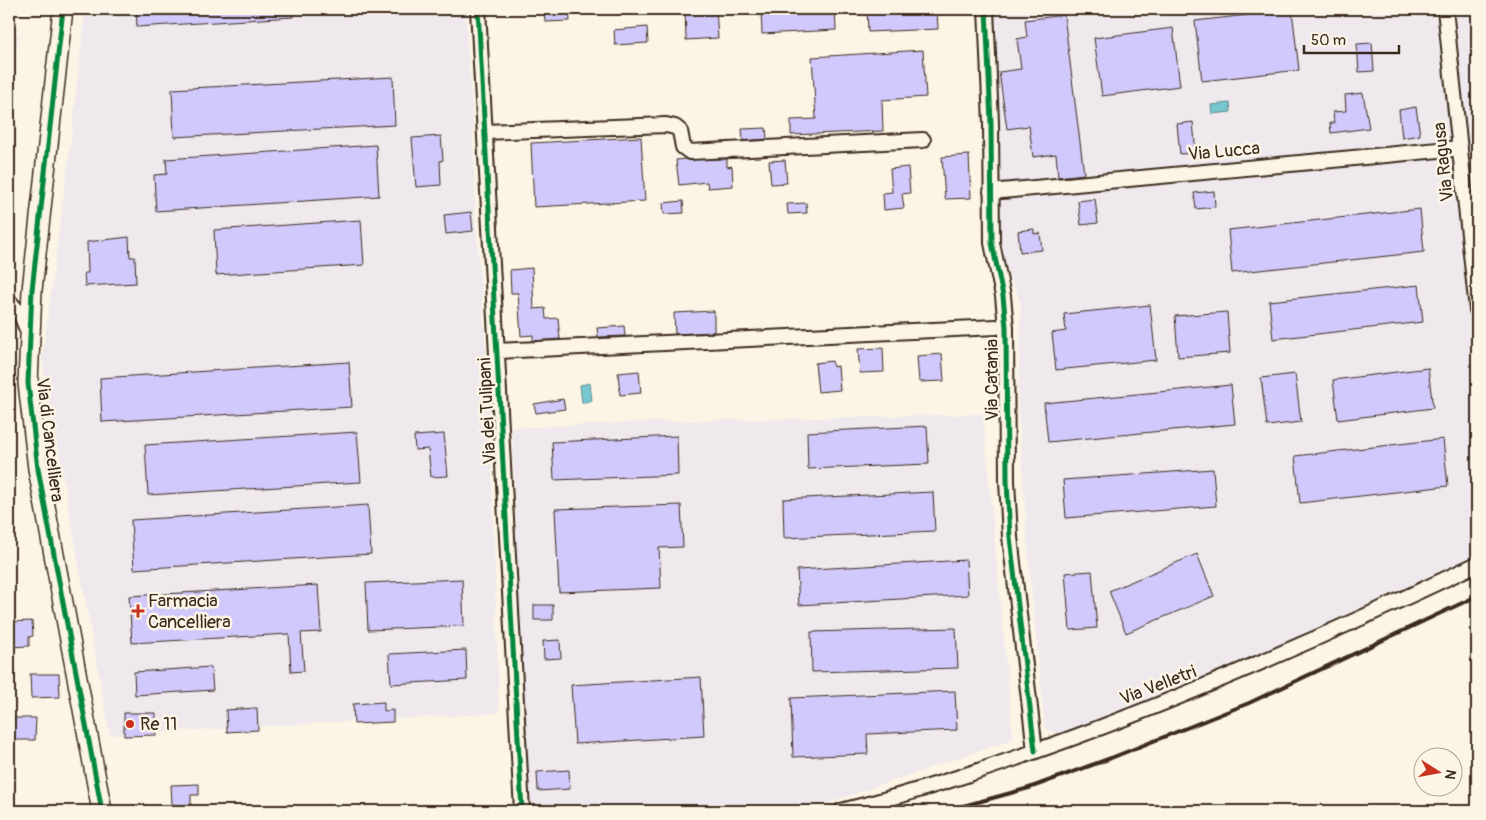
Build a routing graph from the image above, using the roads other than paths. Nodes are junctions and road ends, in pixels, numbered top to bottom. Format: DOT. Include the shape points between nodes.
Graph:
graph roads {
  1 [pos="63,9"];
  2 [pos="478,9"];
  3 [pos="986,9"];
  4 [pos="1445,9"];
  5 [pos="485,132"];
  6 [pos="924,140"];
  7 [pos="1460,148"];
  8 [pos="991,192"];
  9 [pos="32,290"];
  10 [pos="9,299"];
  11 [pos="1477,310"];
  12 [pos="996,327"];
  13 [pos="28,334"];
  14 [pos="498,351"];
  15 [pos="1477,564"];
  16 [pos="1035,751"];
  17 [pos="102,811"];
  18 [pos="522,811"];
  19 [pos="841,811"];
  1 -- 9 [label="street, Via di Cancelliera"];
  2 -- 5 [label="street, Via dei Tulipani"];
  3 -- 8 [label="street, Via Catania"];
  4 -- 7 [label="street, Via Ragusa"];
  5 -- 6 [label="street" via="666,125 680,131 683,147 690,152"];
  5 -- 14 [label="street, Via dei Tulipani"];
  7 -- 8 [label="street, Via Lucca"];
  7 -- 11 [label="street, Via Ragusa"];
  8 -- 16 [label="street, Via Catania" via="993,251 1006,327 1010,537"];
  9 -- 10 [label="street"];
  9 -- 13 [label="street, Via di Cancelliera"];
  10 -- 13 [label="street" via="21,315"];
  12 -- 14 [label="street"];
  13 -- 17 [label="street, Via di Cancelliera" via="28,392 35,448"];
  14 -- 18 [label="street, Via dei Tulipani"];
  15 -- 16 [label="street, Via Velletri" via="1337,631 1185,695"];
  16 -- 19 [label="street, Via Velletri" via="937,784"];
}
